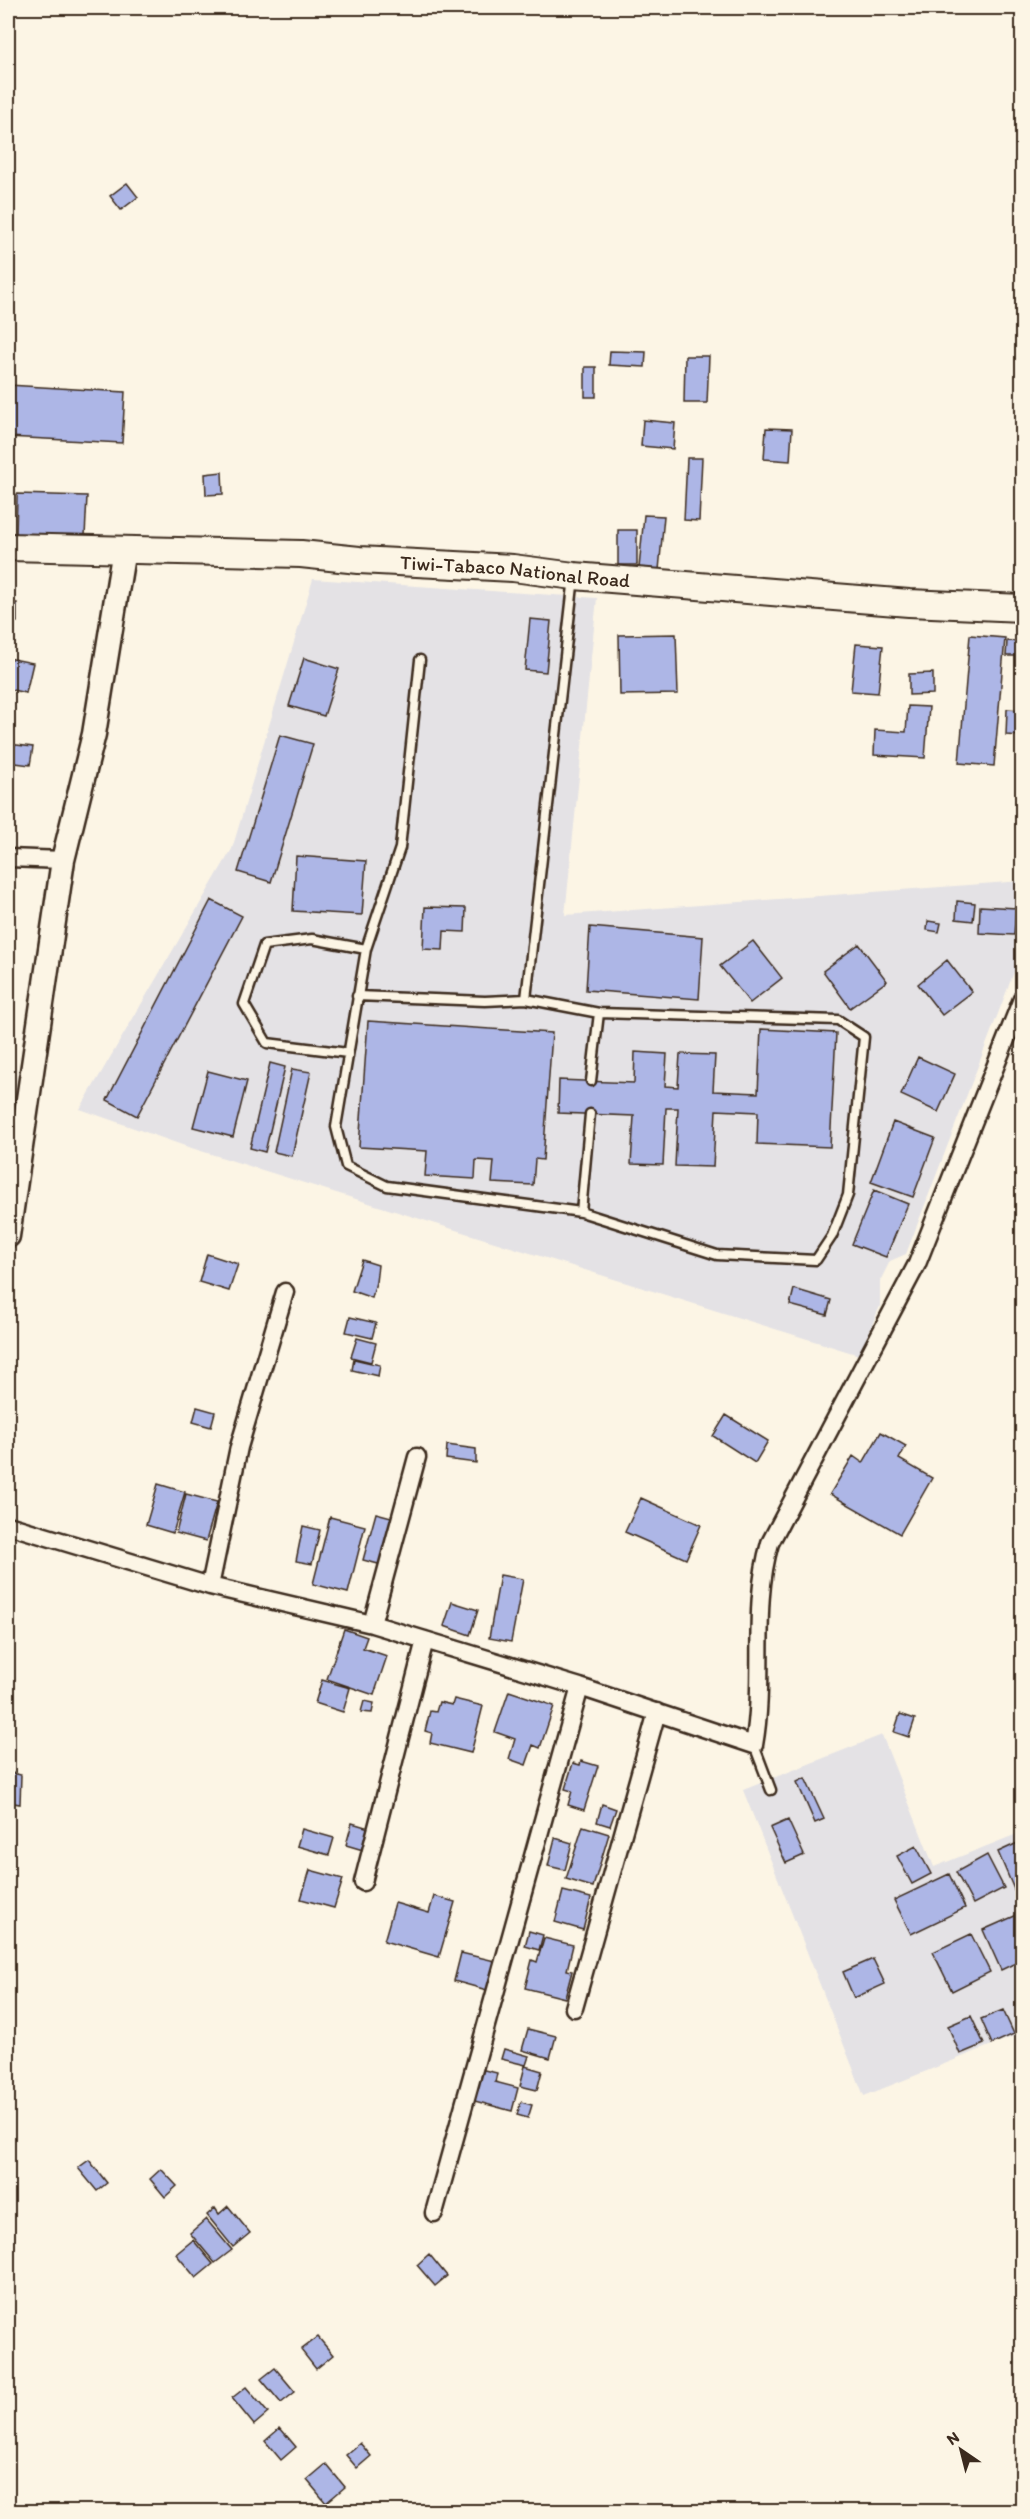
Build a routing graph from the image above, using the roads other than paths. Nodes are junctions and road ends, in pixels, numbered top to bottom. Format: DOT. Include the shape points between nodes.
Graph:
graph roads {
  1 [pos="8,547"];
  2 [pos="124,549"];
  3 [pos="574,576"];
  4 [pos="1023,608"];
  5 [pos="420,660"];
  6 [pos="8,858"];
  7 [pos="63,860"];
  8 [pos="366,950"];
  9 [pos="357,996"];
  10 [pos="526,999"];
  11 [pos="1022,1002"];
  12 [pos="599,1013"];
  13 [pos="348,1053"];
  14 [pos="591,1081"];
  15 [pos="590,1114"];
  16 [pos="580,1212"];
  17 [pos="8,1236"];
  18 [pos="285,1292"];
  19 [pos="417,1457"];
  20 [pos="8,1525"];
  21 [pos="210,1586"];
  22 [pos="372,1624"];
  23 [pos="425,1640"];
  24 [pos="580,1687"];
  25 [pos="657,1712"];
  26 [pos="754,1745"];
  27 [pos="771,1790"];
  28 [pos="363,1882"];
  29 [pos="574,2008"];
  30 [pos="434,2213"];
  1 -- 2 [label="main road, Tiwi-Tabaco National Road"];
  2 -- 3 [label="main road, Tiwi-Tabaco National Road" via="301,554 513,568"];
  2 -- 7 [label="main road" via="94,734"];
  3 -- 4 [label="main road, Tiwi-Tabaco National Road" via="909,603"];
  3 -- 10 [label="lane"];
  5 -- 8 [label="lane" via="400,848"];
  6 -- 7 [label="street"];
  7 -- 17 [label="main road"];
  8 -- 9 [label="lane"];
  8 -- 13 [label="lane" via="312,939 264,945 244,1004 267,1043"];
  9 -- 10 [label="lane"];
  9 -- 13 [label="lane"];
  10 -- 12 [label="lane"];
  11 -- 26 [label="street" via="917,1264 770,1543 762,1569 759,1718"];
  12 -- 14 [label="lane"];
  12 -- 16 [label="lane" via="838,1020 864,1037 862,1059 848,1195 832,1236 816,1260 717,1255"];
  13 -- 16 [label="lane" via="336,1127 346,1166 387,1186"];
  15 -- 16 [label="lane"];
  18 -- 21 [label="street" via="240,1447"];
  19 -- 22 [label="street"];
  20 -- 21 [label="street"];
  21 -- 22 [label="street"];
  22 -- 23 [label="street"];
  23 -- 24 [label="street"];
  23 -- 28 [label="street"];
  24 -- 25 [label="street"];
  24 -- 30 [label="street"];
  25 -- 26 [label="street"];
  25 -- 29 [label="street"];
  26 -- 27 [label="lane"];
}
